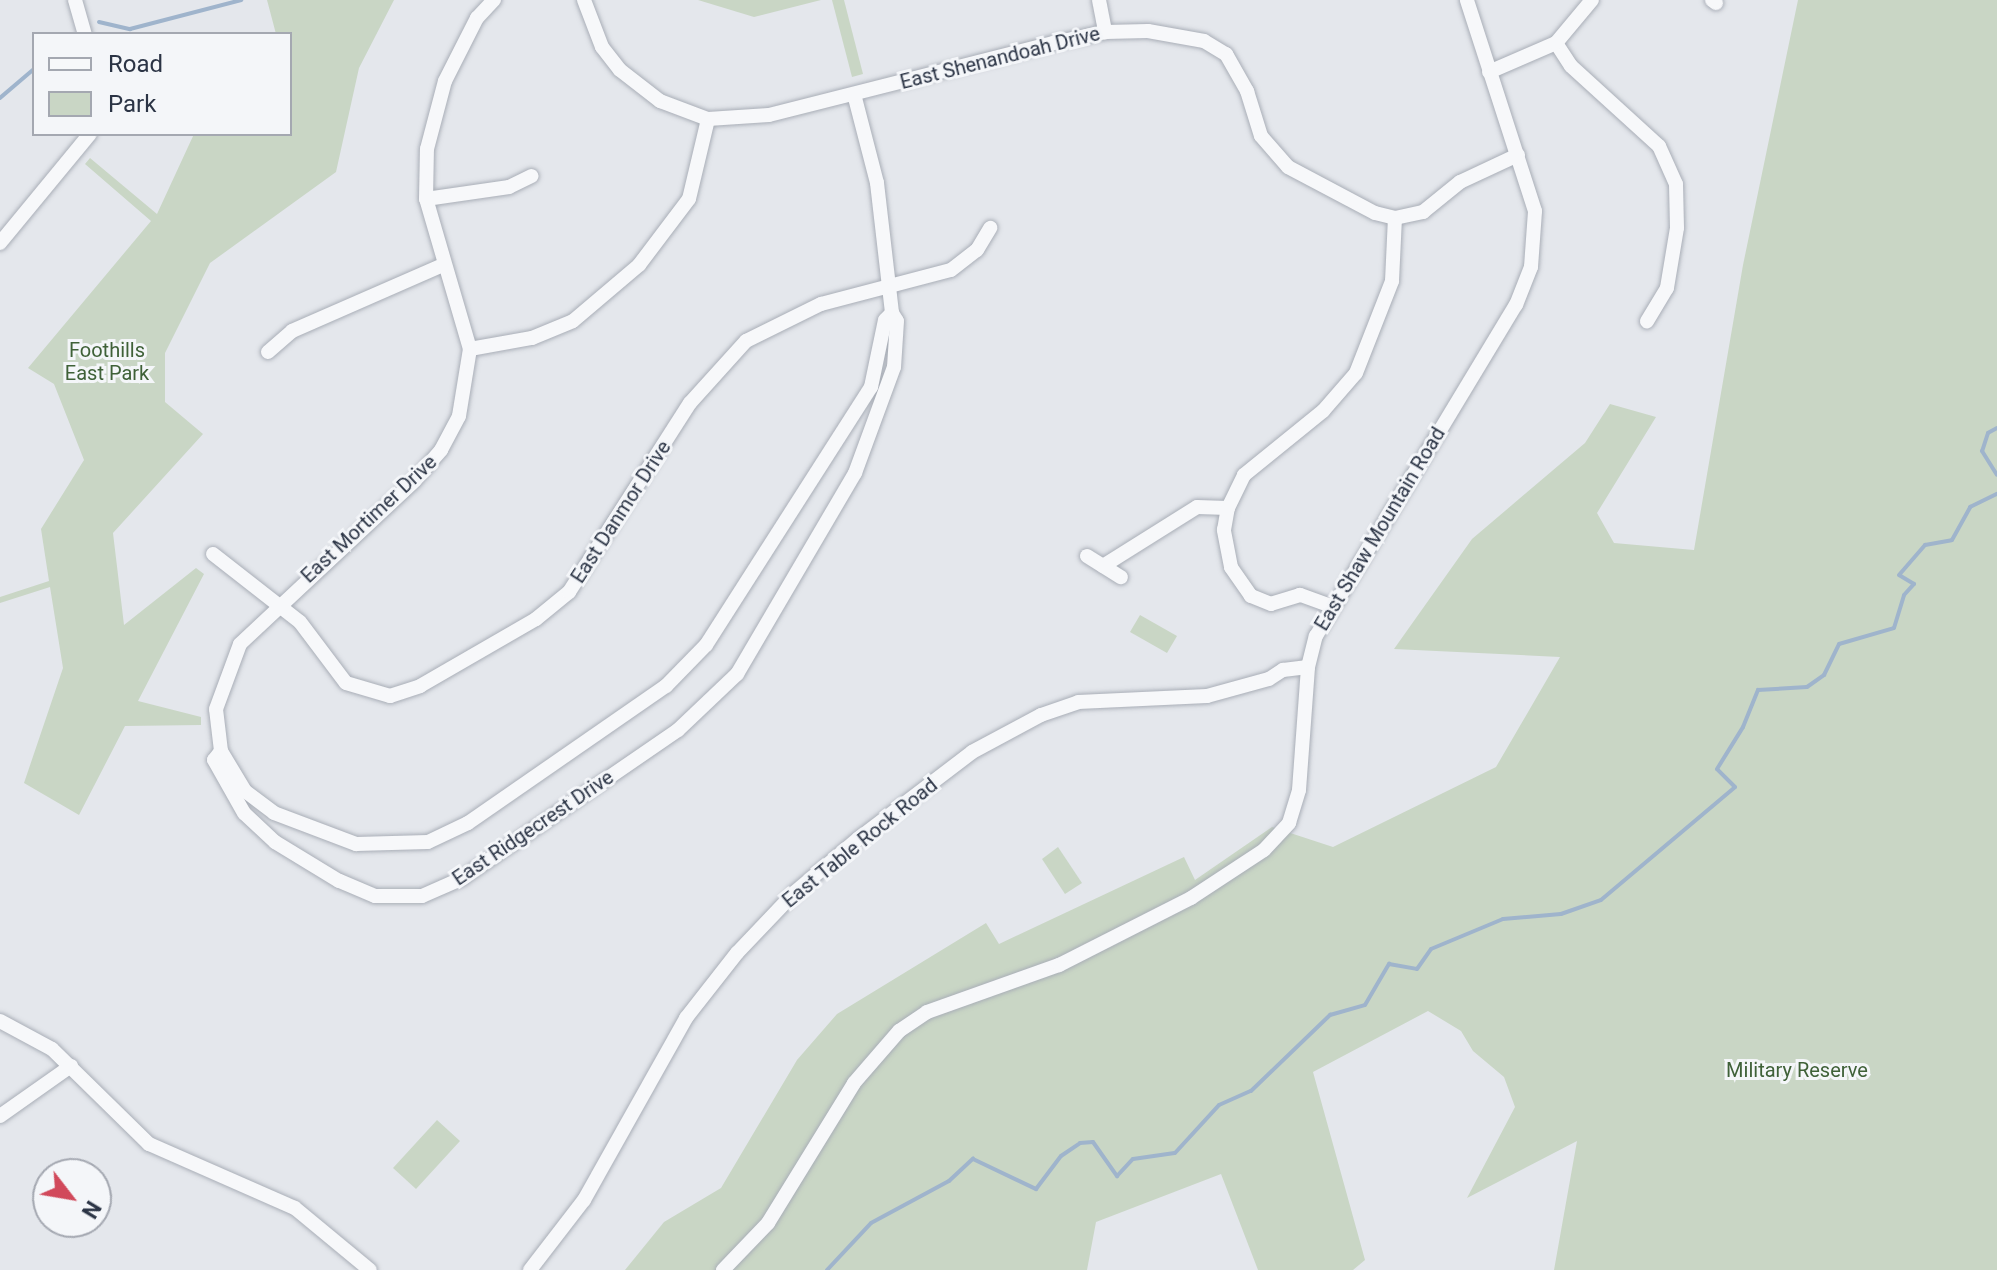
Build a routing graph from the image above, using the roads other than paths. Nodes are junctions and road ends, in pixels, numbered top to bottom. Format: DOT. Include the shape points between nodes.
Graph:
graph roads {
  1 [pos="75,0"];
  2 [pos="494,0"];
  3 [pos="584,0"];
  4 [pos="1099,0"];
  5 [pos="1467,0"];
  6 [pos="1592,0"];
  7 [pos="84,32"];
  8 [pos="1105,32"];
  9 [pos="1556,43"];
  10 [pos="1489,72"];
  11 [pos="854,94"];
  12 [pos="708,119"];
  13 [pos="88,136"];
  14 [pos="1518,155"];
  15 [pos="532,176"];
  16 [pos="426,199"];
  17 [pos="1395,218"];
  18 [pos="990,228"];
  19 [pos="0,243"];
  20 [pos="443,265"];
  21 [pos="889,286"];
  22 [pos="892,313"];
  23 [pos="1647,321"];
  24 [pos="470,349"];
  25 [pos="268,352"];
  26 [pos="1228,508"];
  27 [pos="213,554"];
  28 [pos="1087,556"];
  29 [pos="1103,566"];
  30 [pos="1121,577"];
  31 [pos="277,605"];
  32 [pos="1331,606"];
  33 [pos="1308,667"];
  34 [pos="221,751"];
  35 [pos="0,1021"];
  36 [pos="71,1066"];
  37 [pos="0,1116"];
  38 [pos="370,1270"];
  39 [pos="530,1270"];
  40 [pos="723,1270"];
  1 -- 7 [label="street"];
  2 -- 16 [label="street, East Mortimer Drive" via="469,31 445,81 427,149"];
  3 -- 12 [label="street, East Shenandoah Drive" via="602,47 620,70 660,101"];
  4 -- 8 [label="street"];
  5 -- 10 [label="street, East Shaw Mountain Road"];
  6 -- 9 [label="street"];
  8 -- 11 [label="street, East Shenandoah Drive"];
  8 -- 17 [label="street, East Shenandoah Drive" via="1185,36 1226,54 1247,91 1261,136 1288,167 1323,190"];
  9 -- 10 [label="street"];
  9 -- 23 [label="street" via="1581,75 1659,146 1676,184 1678,217 1667,288"];
  10 -- 14 [label="street, East Shaw Mountain Road"];
  11 -- 12 [label="street, East Shenandoah Drive" via="769,115"];
  11 -- 21 [label="street, East Ridgecrest Drive" via="877,183"];
  12 -- 24 [label="street" via="689,199 639,265 573,321 532,338"];
  13 -- 19 [label="street"];
  14 -- 17 [label="street" via="1460,182 1423,212"];
  14 -- 32 [label="street, East Shaw Mountain Road" via="1535,211 1536,238 1521,292"];
  15 -- 16 [label="street" via="509,187"];
  16 -- 20 [label="street, East Mortimer Drive"];
  17 -- 26 [label="street" via="1392,281 1356,373 1323,411 1244,475"];
  18 -- 21 [label="street, East Danmor Drive" via="977,250 951,270"];
  20 -- 24 [label="street, East Mortimer Drive"];
  20 -- 25 [label="street" via="292,331"];
  21 -- 22 [label="street, East Ridgecrest Drive"];
  21 -- 31 [label="street, East Danmor Drive" via="821,304 746,341 690,403 569,592 536,619 420,686 390,696 346,683 300,622"];
  22 -- 34 [label="street, East Ridgecrest Drive" via="885,320 871,387 706,645 666,686 468,823 428,842 356,844 260,805"];
  22 -- 34 [label="street, East Ridgecrest Drive" via="897,321 894,367 872,435 737,674 678,730 463,878 422,896 375,896 339,881 256,828 214,760"];
  24 -- 31 [label="street, East Mortimer Drive" via="459,416 441,450"];
  26 -- 29 [label="street" via="1197,507"];
  26 -- 32 [label="street" via="1226,552 1251,596 1271,604 1300,595"];
  27 -- 31 [label="street, East Danmor Drive"];
  28 -- 29 [label="street"];
  29 -- 30 [label="street"];
  31 -- 34 [label="street, East Mortimer Drive" via="240,644 224,676 216,709"];
  32 -- 33 [label="street, East Shaw Mountain Road"];
  33 -- 39 [label="street, East Table Rock Road" via="1283,670 1207,696 1078,702 1041,715 972,752 870,829 795,892 703,997 647,1082 584,1200"];
  33 -- 40 [label="street, East Shaw Mountain Road" via="1299,790 1279,838 1191,898 1059,965 927,1012 899,1031 854,1083 768,1223"];
  35 -- 36 [label="street" via="42,1042"];
  36 -- 37 [label="street"];
  36 -- 38 [label="street" via="149,1144 295,1208"];
}
